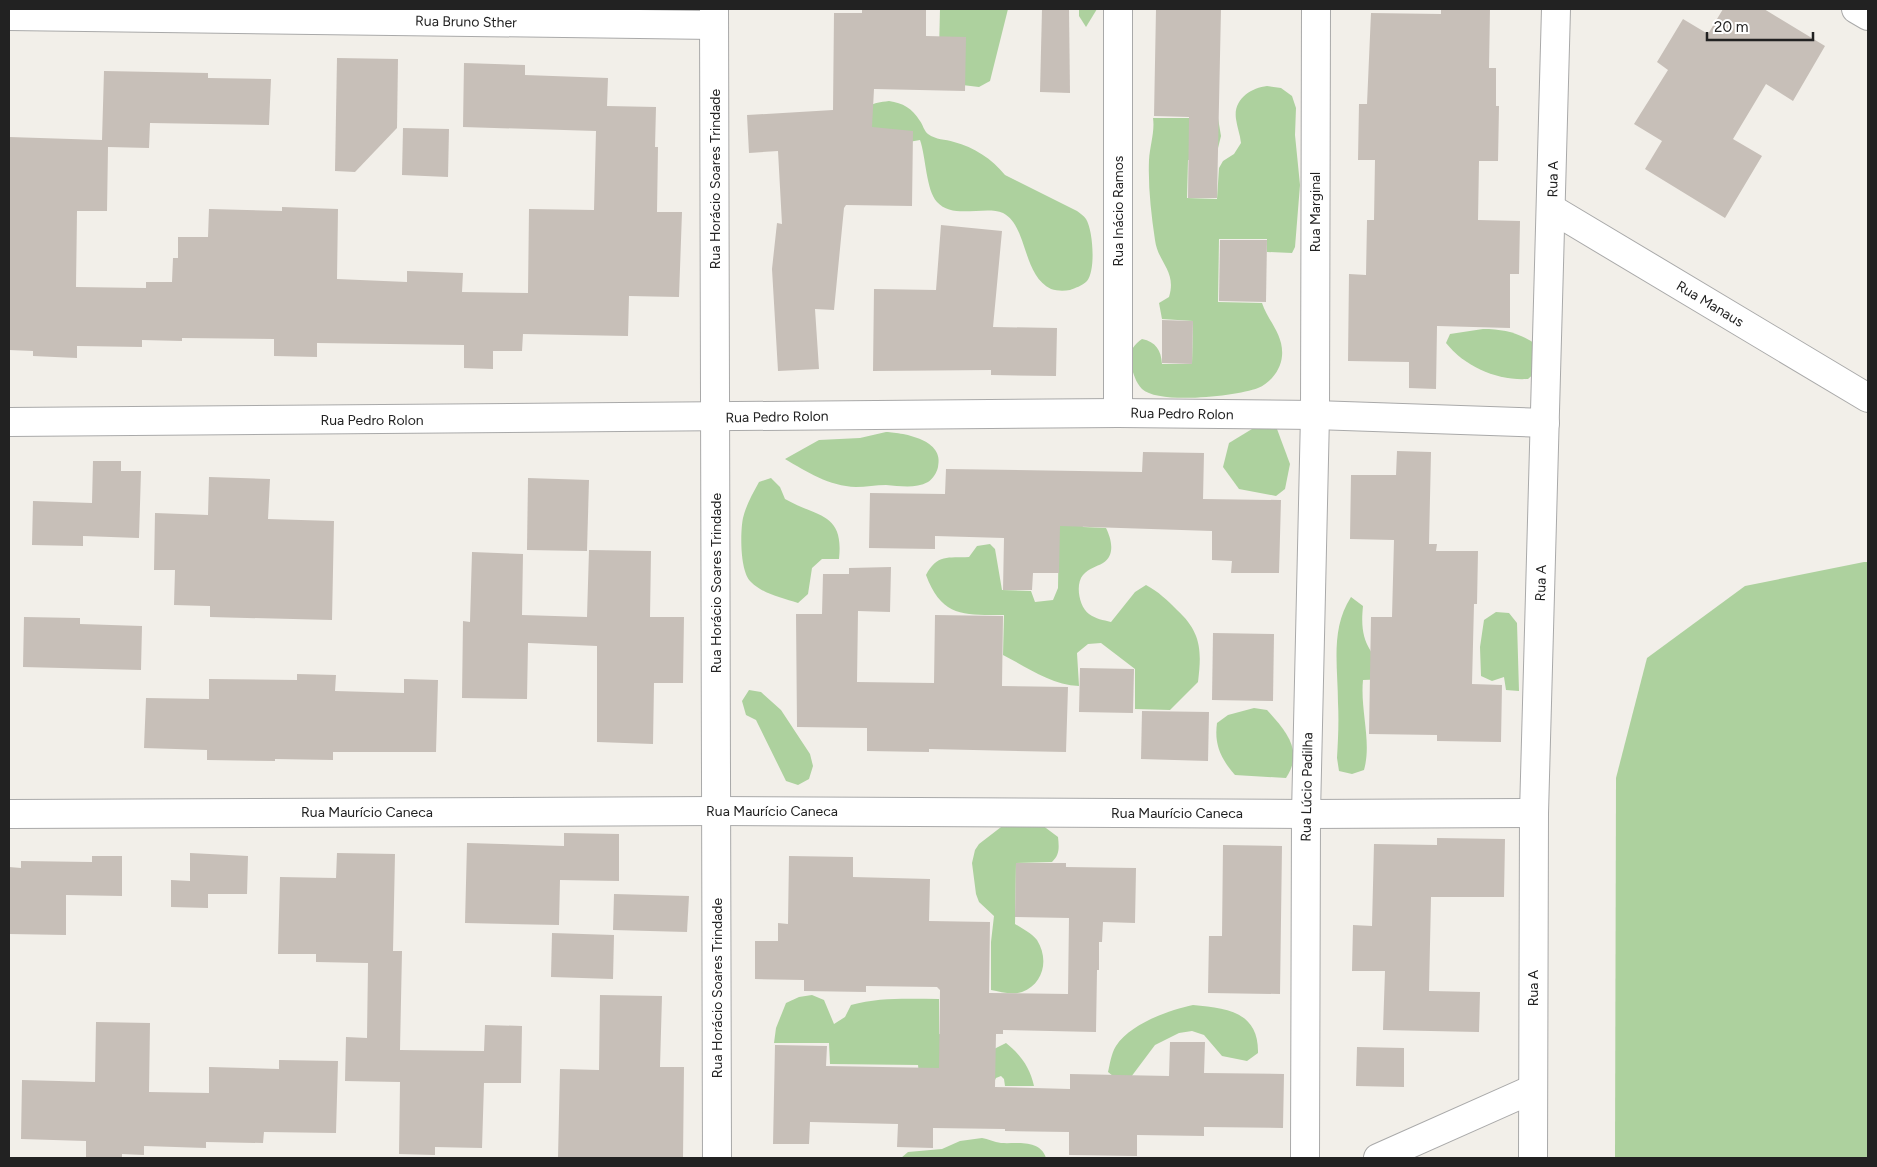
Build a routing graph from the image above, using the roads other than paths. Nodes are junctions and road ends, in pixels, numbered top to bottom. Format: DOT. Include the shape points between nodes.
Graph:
graph roads {
  1 [pos="1118,9"];
  2 [pos="1316,9"];
  3 [pos="1556,9"];
  4 [pos="1856,9"];
  5 [pos="9,16"];
  6 [pos="1868,16"];
  7 [pos="714,17"];
  8 [pos="1552,209"];
  9 [pos="1868,398"];
  10 [pos="1118,414"];
  11 [pos="1315,415"];
  12 [pos="716,418"];
  13 [pos="9,422"];
  14 [pos="1545,422"];
  15 [pos="717,811"];
  16 [pos="1534,813"];
  17 [pos="9,814"];
  18 [pos="1306,814"];
  19 [pos="1532,1089"];
  20 [pos="717,1158"];
  21 [pos="1305,1158"];
  22 [pos="1378,1158"];
  23 [pos="1533,1158"];
  1 -- 10 [label="street, Rua Inácio Ramos"];
  2 -- 11 [label="street, Rua Marginal"];
  3 -- 8 [label="street, Rua A"];
  4 -- 6 [label="street"];
  5 -- 7 [label="street, Rua Bruno Sther"];
  7 -- 12 [label="street, Rua Horácio Soares Trindade"];
  8 -- 9 [label="street, Rua Manaus"];
  8 -- 14 [label="street, Rua A"];
  10 -- 11 [label="street, Rua Pedro Rolon"];
  10 -- 12 [label="street, Rua Pedro Rolon"];
  11 -- 14 [label="street, Rua Pedro Rolon"];
  11 -- 18 [label="street, Rua Lúcio Padilha"];
  12 -- 13 [label="street, Rua Pedro Rolon"];
  12 -- 15 [label="street, Rua Horácio Soares Trindade"];
  14 -- 16 [label="street, Rua A"];
  15 -- 17 [label="street, Rua Maurício Caneca"];
  15 -- 18 [label="street, Rua Maurício Caneca"];
  15 -- 20 [label="street, Rua Horácio Soares Trindade"];
  16 -- 18 [label="street, Rua Maurício Caneca"];
  16 -- 19 [label="street, Rua A"];
  18 -- 21 [label="street, Rua Lúcio Padilha"];
  19 -- 22 [label="street"];
  19 -- 23 [label="street, Rua A"];
}
